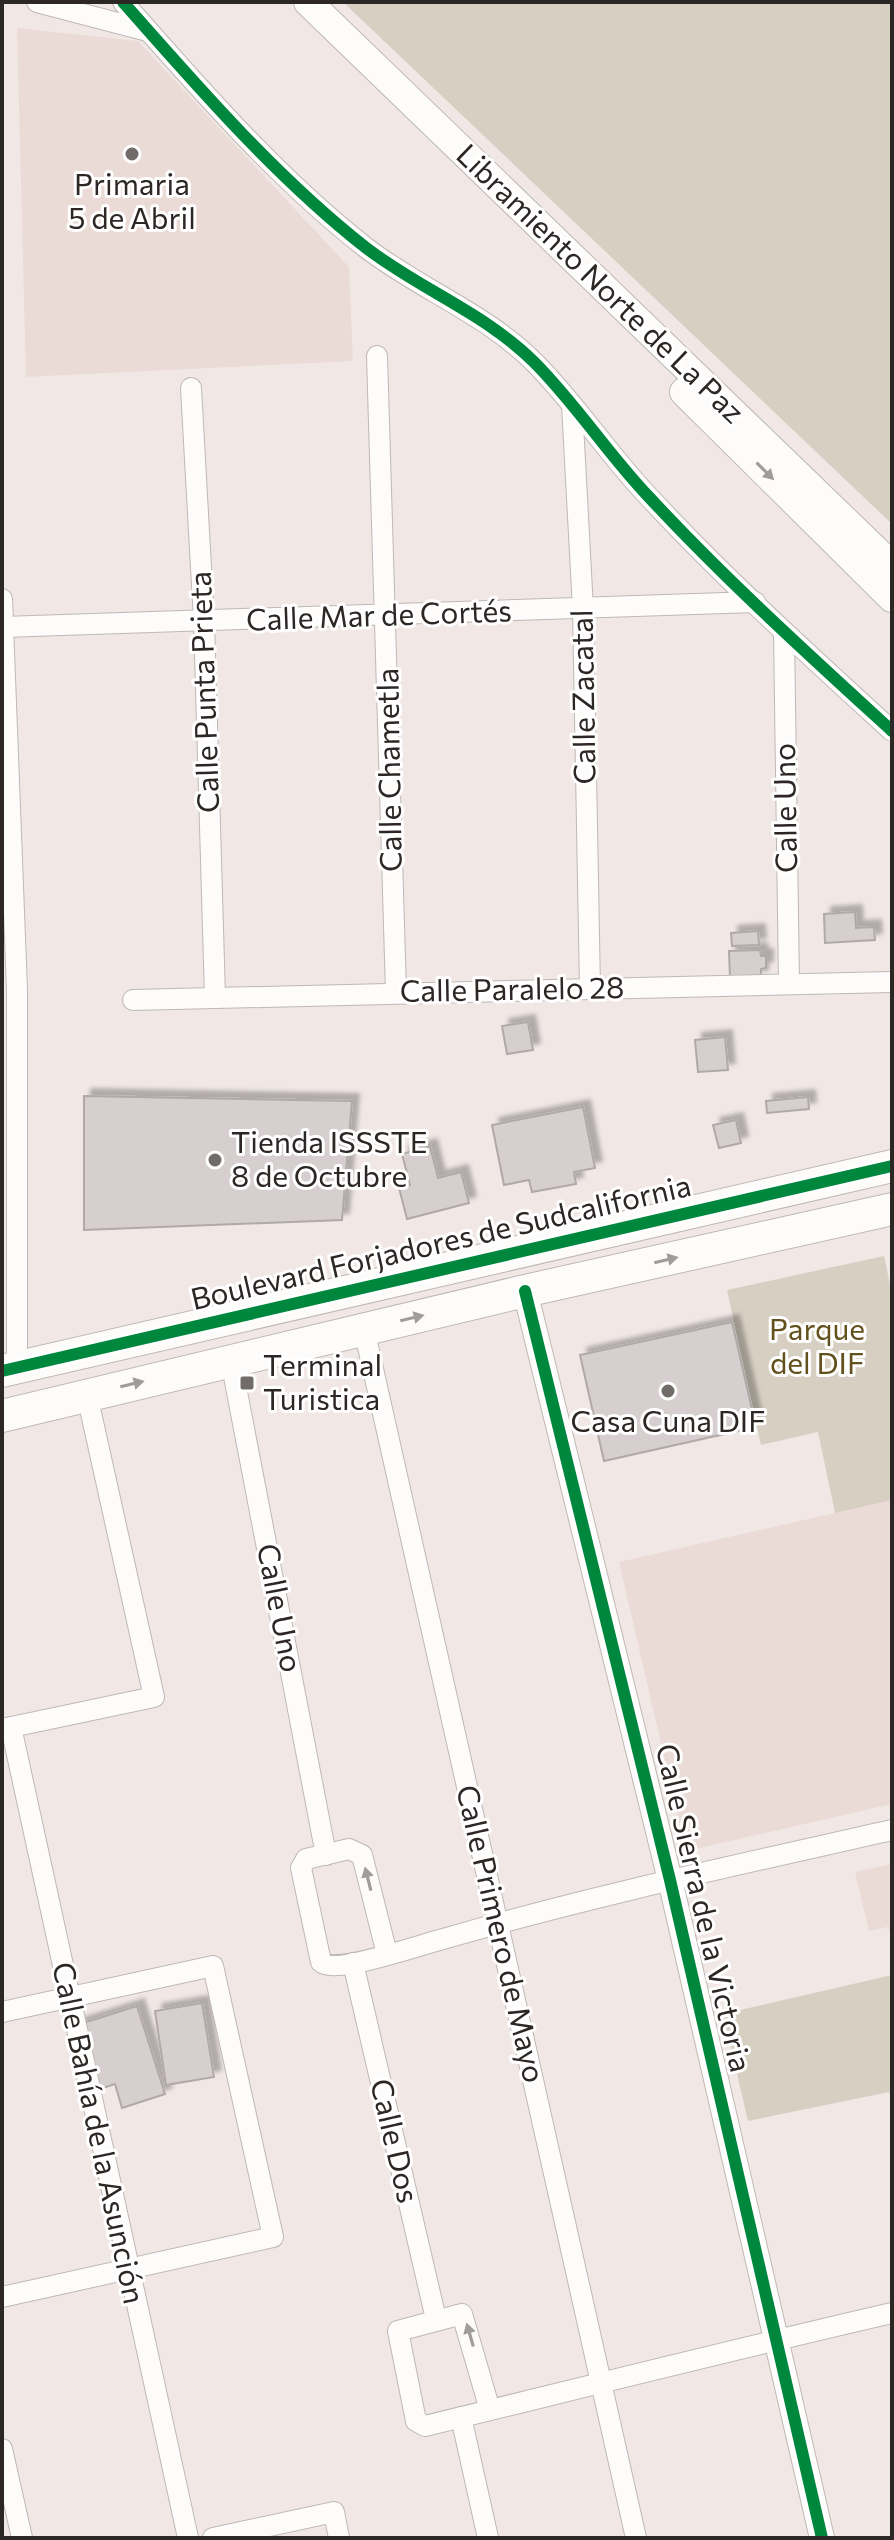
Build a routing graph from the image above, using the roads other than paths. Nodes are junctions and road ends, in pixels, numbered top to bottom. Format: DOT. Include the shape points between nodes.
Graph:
graph roads {
  1 [pos="37,2"];
  2 [pos="123,2"];
  3 [pos="308,2"];
  4 [pos="148,31"];
  5 [pos="605,288"];
  6 [pos="377,356"];
  7 [pos="191,388"];
  8 [pos="572,405"];
  9 [pos="892,566"];
  10 [pos="892,598"];
  11 [pos="2,599"];
  12 [pos="755,602"];
  13 [pos="583,609"];
  14 [pos="387,617"];
  15 [pos="204,621"];
  16 [pos="3,627"];
  17 [pos="784,632"];
  18 [pos="892,731"];
  19 [pos="6,838"];
  20 [pos="892,982"];
  21 [pos="789,984"];
  22 [pos="590,989"];
  23 [pos="396,992"];
  24 [pos="215,997"];
  25 [pos="133,1000"];
  26 [pos="892,1166"];
  27 [pos="892,1209"];
  28 [pos="525,1291"];
  29 [pos="364,1329"];
  30 [pos="231,1361"];
  31 [pos="10,1369"];
  32 [pos="87,1395"];
  33 [pos="2,1416"];
  34 [pos="6,1728"];
  35 [pos="892,1830"];
  36 [pos="326,1855"];
  37 [pos="670,1880"];
  38 [pos="498,1923"];
  39 [pos="387,1954"];
  40 [pos="353,1963"];
  41 [pos="68,1998"];
  42 [pos="2,2012"];
  43 [pos="128,2269"];
  44 [pos="2,2297"];
  45 [pos="892,2313"];
  46 [pos="436,2319"];
  47 [pos="775,2340"];
  48 [pos="602,2384"];
  49 [pos="490,2410"];
  50 [pos="461,2417"];
  51 [pos="2,2449"];
  52 [pos="22,2538"];
  53 [pos="188,2538"];
  54 [pos="213,2538"];
  55 [pos="339,2538"];
  56 [pos="488,2538"];
  57 [pos="636,2538"];
  58 [pos="822,2538"];
  1 -- 4 [label="street"];
  2 -- 4 [label="street"];
  3 -- 5 [label="main road, Libramiento Norte de La Paz"];
  4 -- 8 [label="street" via="305,196 376,255 479,317 534,362"];
  5 -- 9 [label="main road, Libramiento Norte de La Paz"];
  5 -- 10 [label="main road, one-way" via="625,333"];
  6 -- 14 [label="street, Calle Chametla"];
  7 -- 15 [label="street, Calle Punta Prieta"];
  8 -- 12 [label="street" via="655,504"];
  8 -- 13 [label="street, Calle Zacatal"];
  11 -- 16 [label="street"];
  12 -- 13 [label="street, Calle Mar de Cortés"];
  12 -- 17 [label="street"];
  13 -- 14 [label="street, Calle Mar de Cortés"];
  13 -- 22 [label="street, Calle Zacatal"];
  14 -- 15 [label="street, Calle Mar de Cortés"];
  14 -- 23 [label="street, Calle Chametla"];
  15 -- 16 [label="street, Calle Mar de Cortés"];
  15 -- 24 [label="street, Calle Punta Prieta"];
  16 -- 19 [label="street"];
  17 -- 18 [label="street"];
  17 -- 21 [label="street, Calle Uno"];
  19 -- 31 [label="street" via="17,990"];
  20 -- 21 [label="street, Calle Paralelo 28"];
  21 -- 22 [label="street, Calle Paralelo 28"];
  22 -- 23 [label="street, Calle Paralelo 28"];
  23 -- 24 [label="street, Calle Paralelo 28"];
  24 -- 25 [label="street, Calle Paralelo 28"];
  26 -- 31 [label="main road, Boulevard Forjadores de Sudcalifornia"];
  28 -- 27 [label="main road, one-way"];
  29 -- 28 [label="main road, one-way"];
  28 -- 37 [label="street, Calle Sierra de la Victoria"];
  29 -- 30 [label="main road"];
  29 -- 38 [label="street, Calle Primero de Mayo"];
  32 -- 30 [label="main road, one-way"];
  30 -- 36 [label="street, Calle Uno"];
  32 -- 33 [label="main road"];
  32 -- 34 [label="street" via="154,1697"];
  34 -- 41 [label="street, Calle Bahía de la Asunción"];
  35 -- 37 [label="street"];
  39 -- 36 [label="street, one-way" via="362,1855 349,1849"];
  36 -- 40 [label="street" via="306,1859 301,1868 321,1962 334,1967"];
  37 -- 38 [label="street"];
  37 -- 47 [label="street, Calle Sierra de la Victoria"];
  38 -- 39 [label="street"];
  38 -- 48 [label="street, Calle Primero de Mayo"];
  39 -- 40 [label="street"];
  40 -- 46 [label="street, Calle Dos"];
  41 -- 42 [label="street"];
  41 -- 43 [label="street, Calle Bahía de la Asunción"];
  41 -- 43 [label="street" via="213,1966 273,2237"];
  43 -- 44 [label="street"];
  43 -- 53 [label="street, Calle Bahía de la Asunción"];
  45 -- 47 [label="street"];
  49 -- 46 [label="street, one-way" via="465,2318 462,2314"];
  46 -- 50 [label="street" via="398,2331 416,2421 425,2426"];
  47 -- 48 [label="street"];
  47 -- 58 [label="street, Calle Sierra de la Victoria"];
  48 -- 49 [label="street"];
  48 -- 57 [label="street, Calle Primero de Mayo"];
  49 -- 50 [label="street"];
  50 -- 56 [label="street"];
  51 -- 52 [label="street"];
  54 -- 55 [label="street" via="334,2512"];
}
